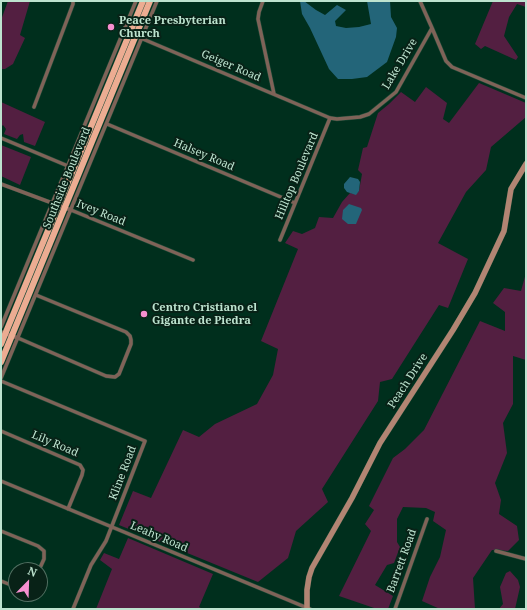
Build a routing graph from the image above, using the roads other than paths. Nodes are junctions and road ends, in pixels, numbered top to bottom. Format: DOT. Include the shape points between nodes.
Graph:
graph roads {
  1 [pos="72,1"];
  2 [pos="136,1"];
  3 [pos="143,1"];
  4 [pos="150,1"];
  5 [pos="158,1"];
  6 [pos="263,1"];
  7 [pos="420,1"];
  8 [pos="432,28"];
  9 [pos="133,35"];
  10 [pos="274,94"];
  11 [pos="526,98"];
  12 [pos="34,107"];
  13 [pos="330,118"];
  14 [pos="106,124"];
  15 [pos="1,138"];
  16 [pos="526,164"];
  17 [pos="68,166"];
  18 [pos="1,185"];
  19 [pos="295,203"];
  20 [pos="62,207"];
  21 [pos="280,240"];
  22 [pos="193,260"];
  23 [pos="36,295"];
  24 [pos="1,328"];
  25 [pos="9,335"];
  26 [pos="1,344"];
  27 [pos="1,362"];
  28 [pos="1,380"];
  29 [pos="1,431"];
  30 [pos="1,481"];
  31 [pos="68,509"];
  32 [pos="427,519"];
  33 [pos="112,527"];
  34 [pos="1,531"];
  35 [pos="496,550"];
  36 [pos="526,559"];
  37 [pos="43,562"];
  38 [pos="73,609"];
  39 [pos="308,609"];
  40 [pos="395,609"];
  1 -- 12 [label="street"];
  2 -- 9 [label="street"];
  3 -- 9 [label="highway, Southside Boulevard"];
  4 -- 9 [label="highway, Southside Boulevard"];
  5 -- 9 [label="street"];
  6 -- 10 [label="street" via="258,19"];
  7 -- 8 [label="street"];
  8 -- 11 [label="street" via="446,61 452,67"];
  8 -- 13 [label="street, Lake Drive" via="391,96 366,116"];
  9 -- 10 [label="street, Geiger Road"];
  9 -- 14 [label="street"];
  9 -- 17 [label="street"];
  9 -- 20 [label="highway, Southside Boulevard"];
  10 -- 13 [label="street, Geiger Road"];
  13 -- 19 [label="street, Hilltop Boulevard"];
  14 -- 19 [label="street, Halsey Road"];
  14 -- 20 [label="street"];
  15 -- 17 [label="street"];
  16 -- 39 [label="main road, Peach Drive" via="511,189 504,231 475,293 378,447 312,568 309,577"];
  17 -- 20 [label="street"];
  18 -- 20 [label="street, Ivey Road"];
  19 -- 21 [label="street, Hilltop Boulevard"];
  20 -- 22 [label="street, Ivey Road"];
  20 -- 23 [label="street"];
  20 -- 24 [label="street"];
  20 -- 25 [label="highway, Southside Boulevard"];
  23 -- 25 [label="street"];
  23 -- 25 [label="street" via="126,332 131,340 119,374 111,377"];
  25 -- 26 [label="highway, Southside Boulevard"];
  25 -- 27 [label="highway, Southside Boulevard"];
  25 -- 28 [label="street"];
  28 -- 33 [label="street, Kline Road" via="145,441"];
  29 -- 31 [label="street, Lily Road" via="80,465 82,475"];
  30 -- 31 [label="street, Leahy Road"];
  31 -- 33 [label="street, Leahy Road"];
  32 -- 40 [label="street, Barrett Road"];
  33 -- 38 [label="street, Kline Road" via="91,565"];
  33 -- 39 [label="street, Leahy Road"];
  34 -- 37 [label="street" via="38,546 44,551"];
  35 -- 36 [label="street"];
}
